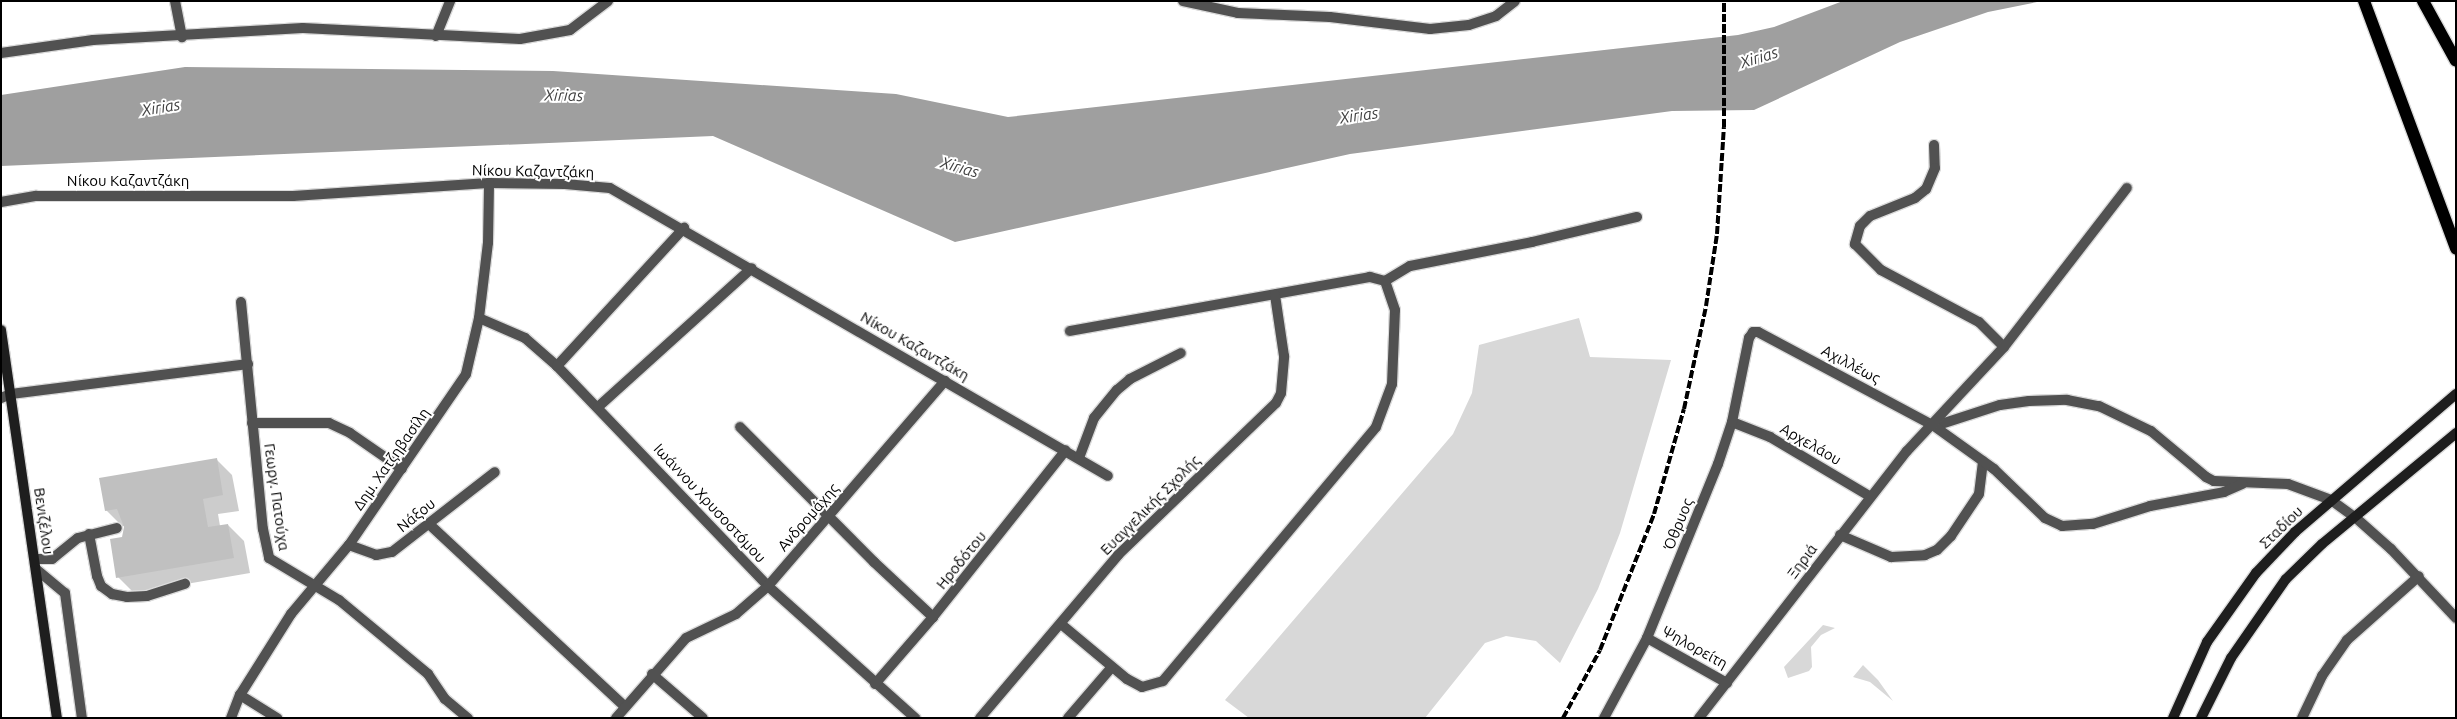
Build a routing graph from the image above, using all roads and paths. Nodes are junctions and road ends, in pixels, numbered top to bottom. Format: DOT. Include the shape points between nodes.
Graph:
graph roads {
  1 [pos="176,1"];
  2 [pos="450,1"];
  3 [pos="608,1"];
  4 [pos="1184,1"];
  5 [pos="1515,1"];
  6 [pos="2364,1"];
  7 [pos="2424,1"];
  8 [pos="1208,4"];
  9 [pos="436,36"];
  10 [pos="182,37"];
  11 [pos="1,53"];
  12 [pos="2456,61"];
  13 [pos="1934,144"];
  14 [pos="489,183"];
  15 [pos="2126,188"];
  16 [pos="1,202"];
  17 [pos="1637,217"];
  18 [pos="684,228"];
  19 [pos="2456,248"];
  20 [pos="752,268"];
  21 [pos="1385,281"];
  22 [pos="1275,295"];
  23 [pos="241,302"];
  24 [pos="479,318"];
  25 [pos="1,330"];
  26 [pos="1070,332"];
  27 [pos="1753,332"];
  28 [pos="2004,347"];
  29 [pos="1181,353"];
  30 [pos="248,364"];
  31 [pos="557,366"];
  32 [pos="945,381"];
  33 [pos="2456,394"];
  34 [pos="6,396"];
  35 [pos="598,407"];
  36 [pos="1732,422"];
  37 [pos="252,423"];
  38 [pos="740,426"];
  39 [pos="1934,426"];
  40 [pos="2456,433"];
  41 [pos="1066,450"];
  42 [pos="1079,458"];
  43 [pos="1983,461"];
  44 [pos="402,469"];
  45 [pos="494,472"];
  46 [pos="1108,476"];
  47 [pos="2242,484"];
  48 [pos="1871,497"];
  49 [pos="2331,500"];
  50 [pos="830,518"];
  51 [pos="2356,518"];
  52 [pos="429,524"];
  53 [pos="117,528"];
  54 [pos="89,534"];
  55 [pos="1840,535"];
  56 [pos="349,546"];
  57 [pos="35,564"];
  58 [pos="2420,576"];
  59 [pos="185,584"];
  60 [pos="316,584"];
  61 [pos="768,586"];
  62 [pos="933,617"];
  63 [pos="2456,618"];
  64 [pos="1061,624"];
  65 [pos="1648,638"];
  66 [pos="1111,668"];
  67 [pos="652,674"];
  68 [pos="1727,683"];
  69 [pos="875,684"];
  70 [pos="240,695"];
  71 [pos="625,707"];
  72 [pos="57,718"];
  73 [pos="82,718"];
  74 [pos="231,718"];
  75 [pos="277,718"];
  76 [pos="468,718"];
  77 [pos="616,718"];
  78 [pos="703,718"];
  79 [pos="916,718"];
  80 [pos="980,718"];
  81 [pos="1068,718"];
  82 [pos="1604,718"];
  83 [pos="1699,718"];
  84 [pos="2172,718"];
  85 [pos="2201,718"];
  86 [pos="2302,718"];
  1 -- 10 [label="street"];
  2 -- 9 [label="street"];
  3 -- 9 [label="street" via="579,25 549,36 506,40"];
  4 -- 8 [label="street"];
  5 -- 8 [label="street" via="1496,16 1469,25 1430,29 1330,17 1254,15"];
  6 -- 19 [label="main road"];
  7 -- 12 [label="main road"];
  9 -- 10 [label="street" via="303,28"];
  10 -- 11 [label="street" via="93,40"];
  13 -- 28 [label="street" via="1935,168 1926,189 1916,198 1870,216 1860,226 1855,244 1881,270 1979,322"];
  14 -- 16 [label="street, Νίκου Καζαντζάκη" via="293,196 36,196"];
  14 -- 18 [label="street, Νίκου Καζαντζάκη" via="610,188"];
  14 -- 24 [label="street, Δημ. Χατζηβασίλη" via="490,226"];
  15 -- 28 [label="street, Ξηριά"];
  17 -- 21 [label="street" via="1410,266"];
  18 -- 20 [label="street, Νίκου Καζαντζάκη"];
  18 -- 31 [label="street"];
  20 -- 32 [label="street, Νίκου Καζαντζάκη"];
  20 -- 35 [label="street"];
  21 -- 22 [label="street" via="1370,277"];
  21 -- 66 [label="street" via="1394,298 1393,372 1388,399 1376,427 1164,681 1142,687"];
  22 -- 26 [label="street"];
  22 -- 64 [label="street, Ευαγγελικής Σχολής" via="1284,356 1281,393 1276,403 1118,555"];
  23 -- 30 [label="street, Γεωργ. Πατούχα"];
  24 -- 31 [label="street, Ιωάννου Χρυσοστόμου" via="526,338"];
  24 -- 44 [label="street, Δημ. Χατζηβασίλη" via="464,378"];
  25 -- 34 [label="main road, Βενιζέλου"];
  27 -- 36 [label="street, Όθρυος" via="1749,338"];
  27 -- 39 [label="street, Αχιλλέως"];
  28 -- 39 [label="street, Ξηριά"];
  29 -- 42 [label="street" via="1130,379 1117,390 1094,418"];
  30 -- 34 [label="street"];
  30 -- 37 [label="street, Γεωργ. Πατούχα"];
  31 -- 35 [label="street, Ιωάννου Χρυσοστόμου"];
  32 -- 41 [label="street, Νίκου Καζαντζάκη"];
  32 -- 50 [label="street, Ανδρομάχης" via="882,452"];
  33 -- 49 [label="main road, Σταδίου"];
  34 -- 57 [label="main road, Βενιζέλου"];
  35 -- 61 [label="street, Ιωάννου Χρυσοστόμου"];
  36 -- 48 [label="street, Αρχελάου" via="1770,437"];
  36 -- 65 [label="street, Όθρυος"];
  37 -- 44 [label="street" via="329,423 350,433"];
  37 -- 60 [label="street, Γεωργ. Πατούχα" via="267,553 276,564"];
  38 -- 50 [label="street"];
  39 -- 43 [label="street, Αχιλλέως"];
  39 -- 47 [label="street" via="2000,405 2050,399 2082,402 2111,411 2151,432 2206,477"];
  39 -- 48 [label="street, Ξηριά" via="1907,451"];
  40 -- 51 [label="main road"];
  41 -- 42 [label="street, Νίκου Καζαντζάκη"];
  41 -- 62 [label="street, Ηροδότου"];
  42 -- 46 [label="street, Νίκου Καζαντζάκη"];
  43 -- 47 [label="street, Αχιλλέως" via="2045,518 2066,527 2093,524 2150,506 2224,492"];
  43 -- 55 [label="street" via="1979,494 1951,536 1937,550 1918,557 1891,557"];
  44 -- 56 [label="street, Δημ. Χατζηβασίλη"];
  45 -- 52 [label="street, Νάξου"];
  47 -- 49 [label="street" via="2288,484"];
  48 -- 55 [label="street, Ξηριά"];
  49 -- 51 [label="street"];
  49 -- 84 [label="main road, Σταδίου" via="2274,554 2229,608 2191,672"];
  50 -- 61 [label="street, Ανδρομάχης"];
  50 -- 62 [label="street"];
  51 -- 58 [label="street"];
  51 -- 85 [label="main road" via="2299,565 2270,599 2231,658"];
  52 -- 56 [label="street, Νάξου" via="387,554 371,555"];
  52 -- 71 [label="street" via="511,604"];
  53 -- 54 [label="street"];
  54 -- 57 [label="street" via="52,559"];
  54 -- 59 [label="street" via="96,576 101,586 112,594 127,598 147,596"];
  55 -- 68 [label="street, Ξηριά"];
  56 -- 60 [label="street, Δημ. Χατζηβασίλη"];
  57 -- 72 [label="main road, Βενιζέλου"];
  57 -- 73 [label="street" via="65,593"];
  58 -- 63 [label="street"];
  58 -- 86 [label="street" via="2347,640 2322,676"];
  60 -- 70 [label="street, Δημ. Χατζηβασίλη" via="291,614"];
  60 -- 76 [label="street, Γεωργ. Πατούχα" via="428,674 445,699"];
  61 -- 67 [label="street, Ανδρομάχης" via="736,614 686,638"];
  61 -- 69 [label="street, Ιωάννου Χρυσοστόμου"];
  62 -- 69 [label="street, Ηροδότου"];
  64 -- 66 [label="street"];
  64 -- 80 [label="street, Ευαγγελικής Σχολής"];
  65 -- 68 [label="street, Ψηλορείτη"];
  65 -- 82 [label="street, Όθρυος"];
  66 -- 81 [label="street"];
  67 -- 71 [label="street, Ανδρομάχης"];
  67 -- 78 [label="street"];
  68 -- 83 [label="street, Ξηριά"];
  69 -- 79 [label="street, Ιωάννου Χρυσοστόμου"];
  70 -- 74 [label="street, Δημ. Χατζηβασίλη"];
  70 -- 75 [label="street"];
  71 -- 77 [label="street, Ανδρομάχης"];
}
